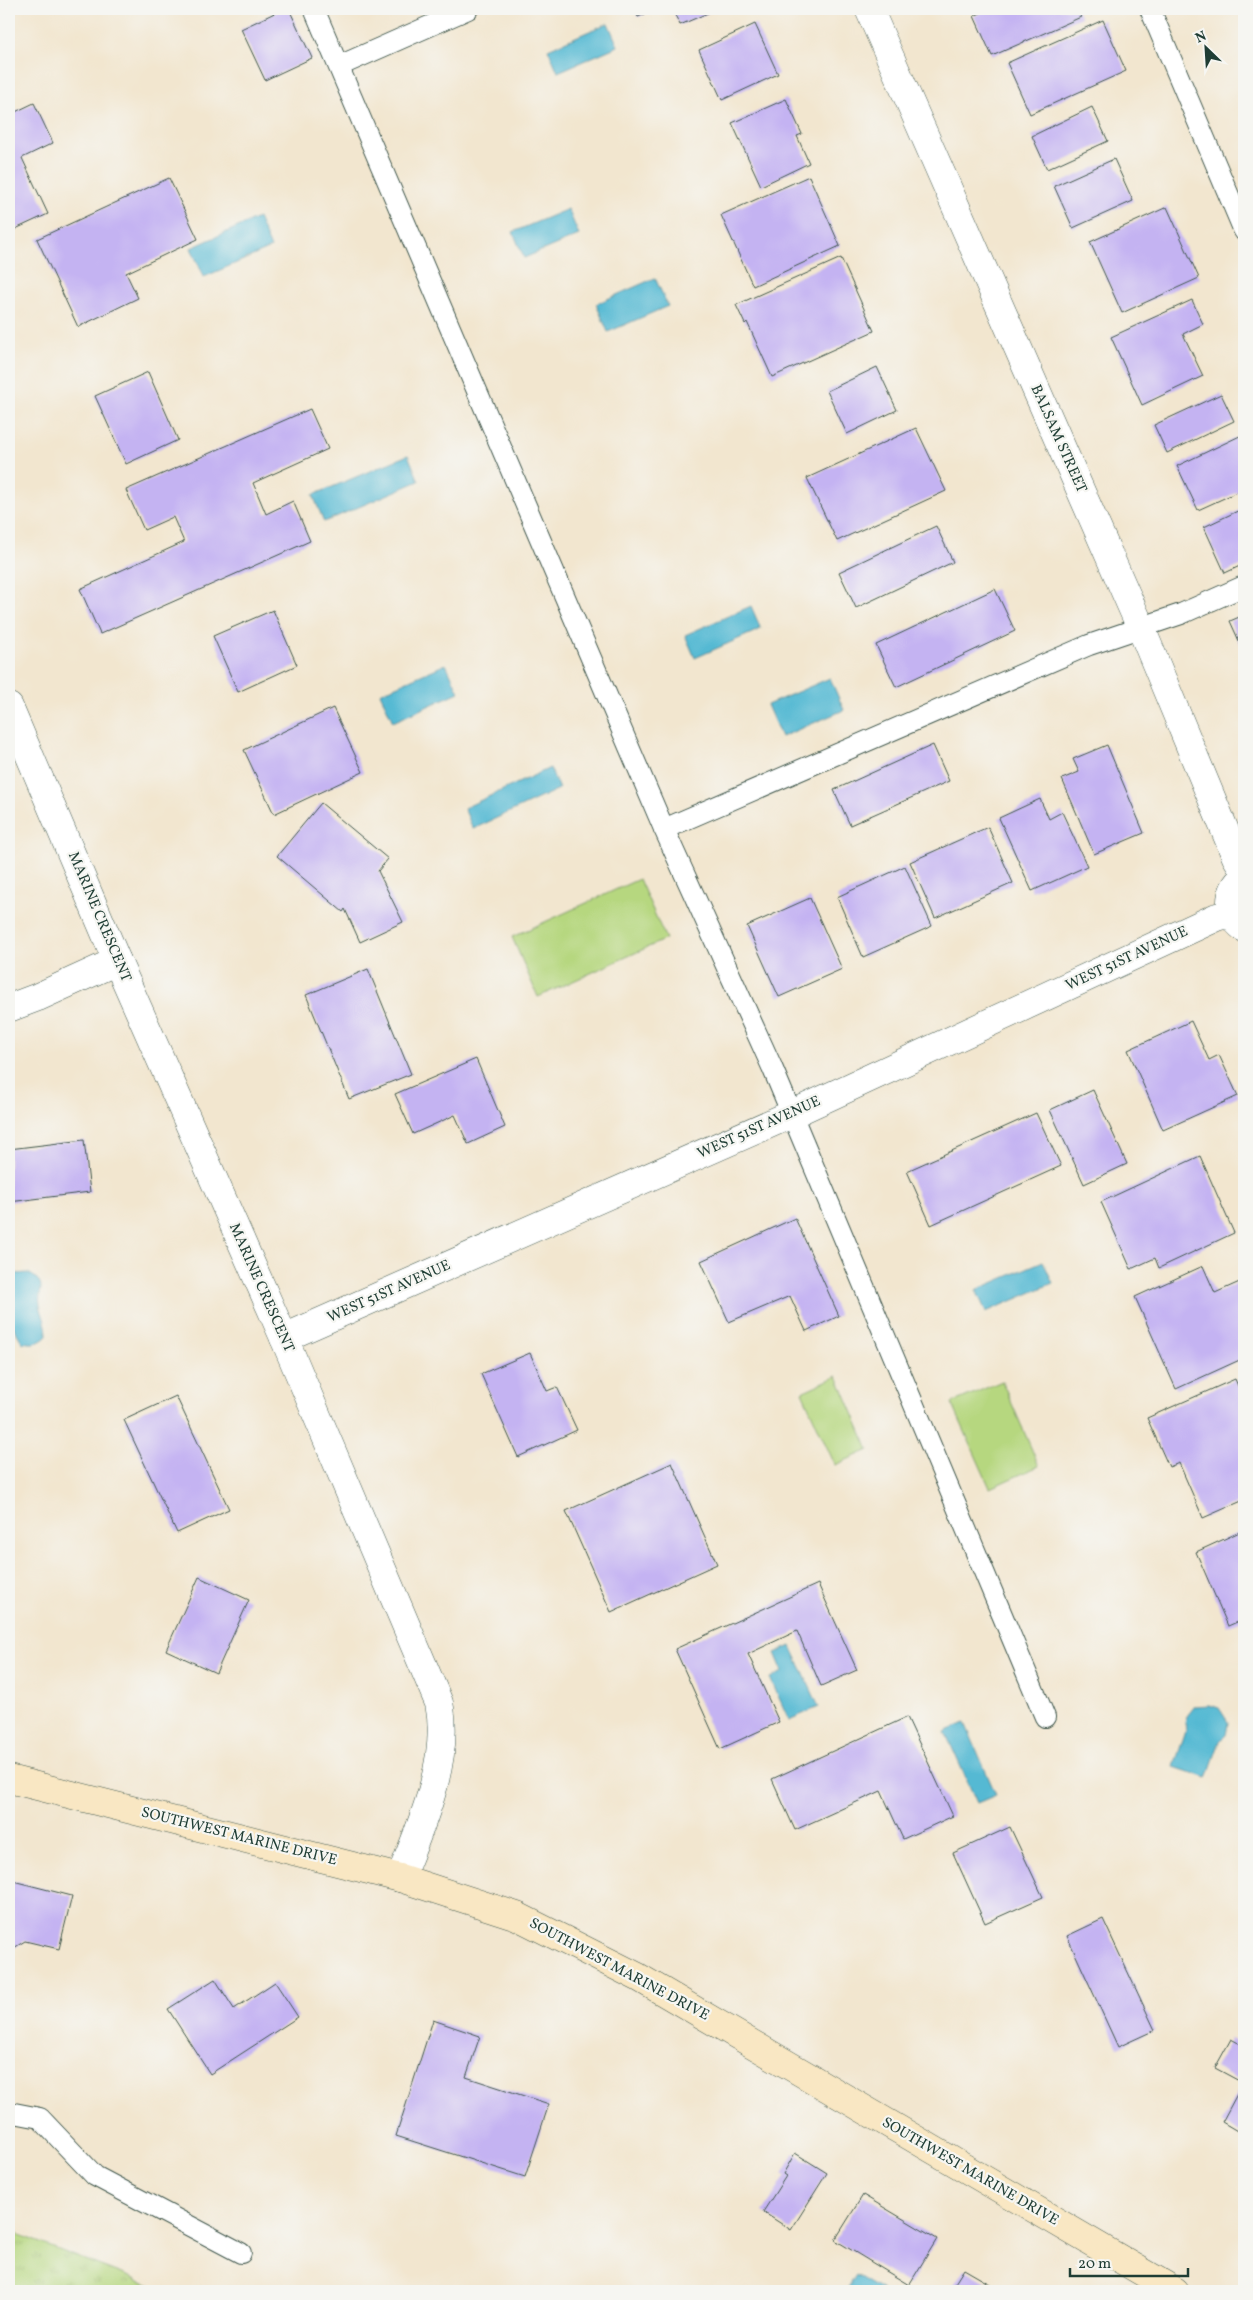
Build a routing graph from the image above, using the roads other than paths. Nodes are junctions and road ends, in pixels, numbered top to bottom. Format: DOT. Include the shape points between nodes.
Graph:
graph roads {
  1 [pos="314,9"];
  2 [pos="468,9"];
  3 [pos="869,9"];
  4 [pos="1150,9"];
  5 [pos="339,66"];
  6 [pos="1244,231"];
  7 [pos="1244,586"];
  8 [pos="1141,628"];
  9 [pos="9,707"];
  10 [pos="664,829"];
  11 [pos="1244,870"];
  12 [pos="1244,877"];
  13 [pos="1238,921"];
  14 [pos="117,961"];
  15 [pos="9,1008"];
  16 [pos="792,1114"];
  17 [pos="284,1338"];
  18 [pos="1045,1717"];
  19 [pos="9,1779"];
  20 [pos="400,1878"];
  21 [pos="9,2112"];
  22 [pos="241,2253"];
  23 [pos="1175,2291"];
  1 -- 5 [label="lane"];
  2 -- 5 [label="lane"];
  3 -- 8 [label="street, BALSAM STREET"];
  4 -- 6 [label="lane"];
  5 -- 10 [label="lane"];
  7 -- 8 [label="lane"];
  8 -- 10 [label="lane" via="1089,645"];
  8 -- 11 [label="street, BALSAM STREET"];
  9 -- 14 [label="street, MARINE CRESCENT"];
  10 -- 16 [label="lane"];
  12 -- 13 [label="street" via="1232,892 1230,903"];
  13 -- 16 [label="street, WEST 51ST AVENUE" via="1217,917"];
  14 -- 15 [label="street"];
  14 -- 17 [label="street, MARINE CRESCENT"];
  16 -- 17 [label="street, WEST 51ST AVENUE"];
  16 -- 18 [label="lane"];
  17 -- 20 [label="street, MARINE CRESCENT" via="439,1703 443,1721 440,1756 421,1824"];
  19 -- 20 [label="main road, SOUTHWEST MARINE DRIVE"];
  20 -- 23 [label="main road, SOUTHWEST MARINE DRIVE" via="517,1916 638,1977"];
  21 -- 22 [label="lane" via="40,2118 95,2176"];
}
